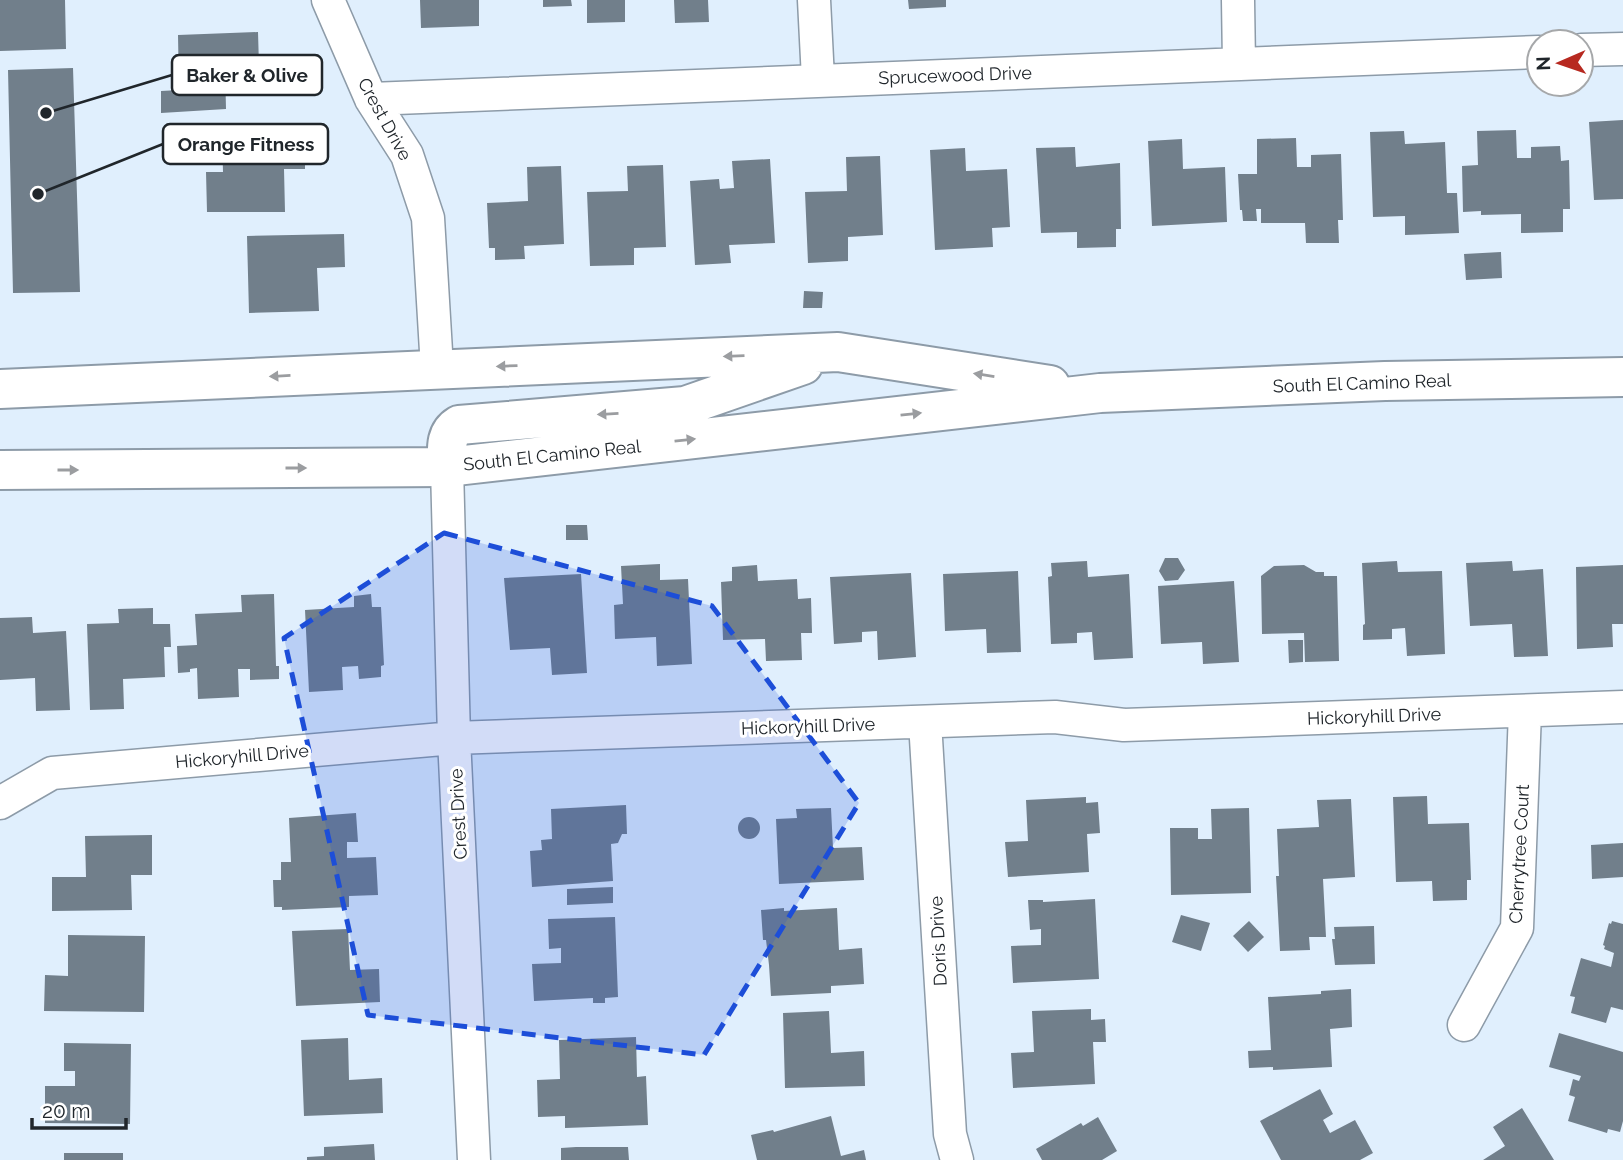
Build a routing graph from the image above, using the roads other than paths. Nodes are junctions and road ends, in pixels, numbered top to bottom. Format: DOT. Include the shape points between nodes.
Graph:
graph roads {
  1 [pos="328,0"];
  2 [pos="814,0"];
  3 [pos="1238,0"];
  4 [pos="1623,48"];
  5 [pos="1595,49"];
  6 [pos="1525,53"];
  7 [pos="1239,64"];
  8 [pos="818,79"];
  9 [pos="371,99"];
  10 [pos="838,352"];
  11 [pos="438,368"];
  12 [pos="1623,377"];
  13 [pos="0,390"];
  14 [pos="1100,393"];
  15 [pos="447,467"];
  16 [pos="0,470"];
  17 [pos="1623,707"];
  18 [pos="1525,711"];
  19 [pos="925,722"];
  20 [pos="454,738"];
  21 [pos="0,802"];
  22 [pos="1464,1025"];
  23 [pos="474,1160"];
  24 [pos="957,1160"];
  1 -- 9 [label="street, Crest Drive"];
  2 -- 8 [label="street"];
  3 -- 7 [label="street"];
  4 -- 5 [label="street"];
  6 -- 7 [label="street, Sprucewood Drive"];
  7 -- 8 [label="street, Sprucewood Drive"];
  8 -- 9 [label="street, Sprucewood Drive"];
  9 -- 11 [label="street, Crest Drive" via="407,155 428,218"];
  10 -- 11 [label="main road, South El Camino Real, one-way"];
  14 -- 10 [label="main road, South El Camino Real, one-way"];
  10 -- 15 [label="main road, one-way" via="685,406 459,425 449,436"];
  11 -- 13 [label="main road, South El Camino Real, one-way"];
  12 -- 14 [label="main road, South El Camino Real"];
  15 -- 14 [label="main road, South El Camino Real, one-way"];
  16 -- 15 [label="main road, South El Camino Real, one-way"];
  15 -- 20 [label="street, Crest Drive"];
  17 -- 18 [label="street, Hickoryhill Drive"];
  18 -- 19 [label="street, Hickoryhill Drive" via="1124,725 1055,717"];
  18 -- 22 [label="street, Cherrytree Court" via="1517,928"];
  19 -- 20 [label="street, Hickoryhill Drive"];
  19 -- 24 [label="street, Doris Drive" via="950,1133"];
  20 -- 21 [label="street, Hickoryhill Drive" via="52,773"];
  20 -- 23 [label="street, Crest Drive"];
}
